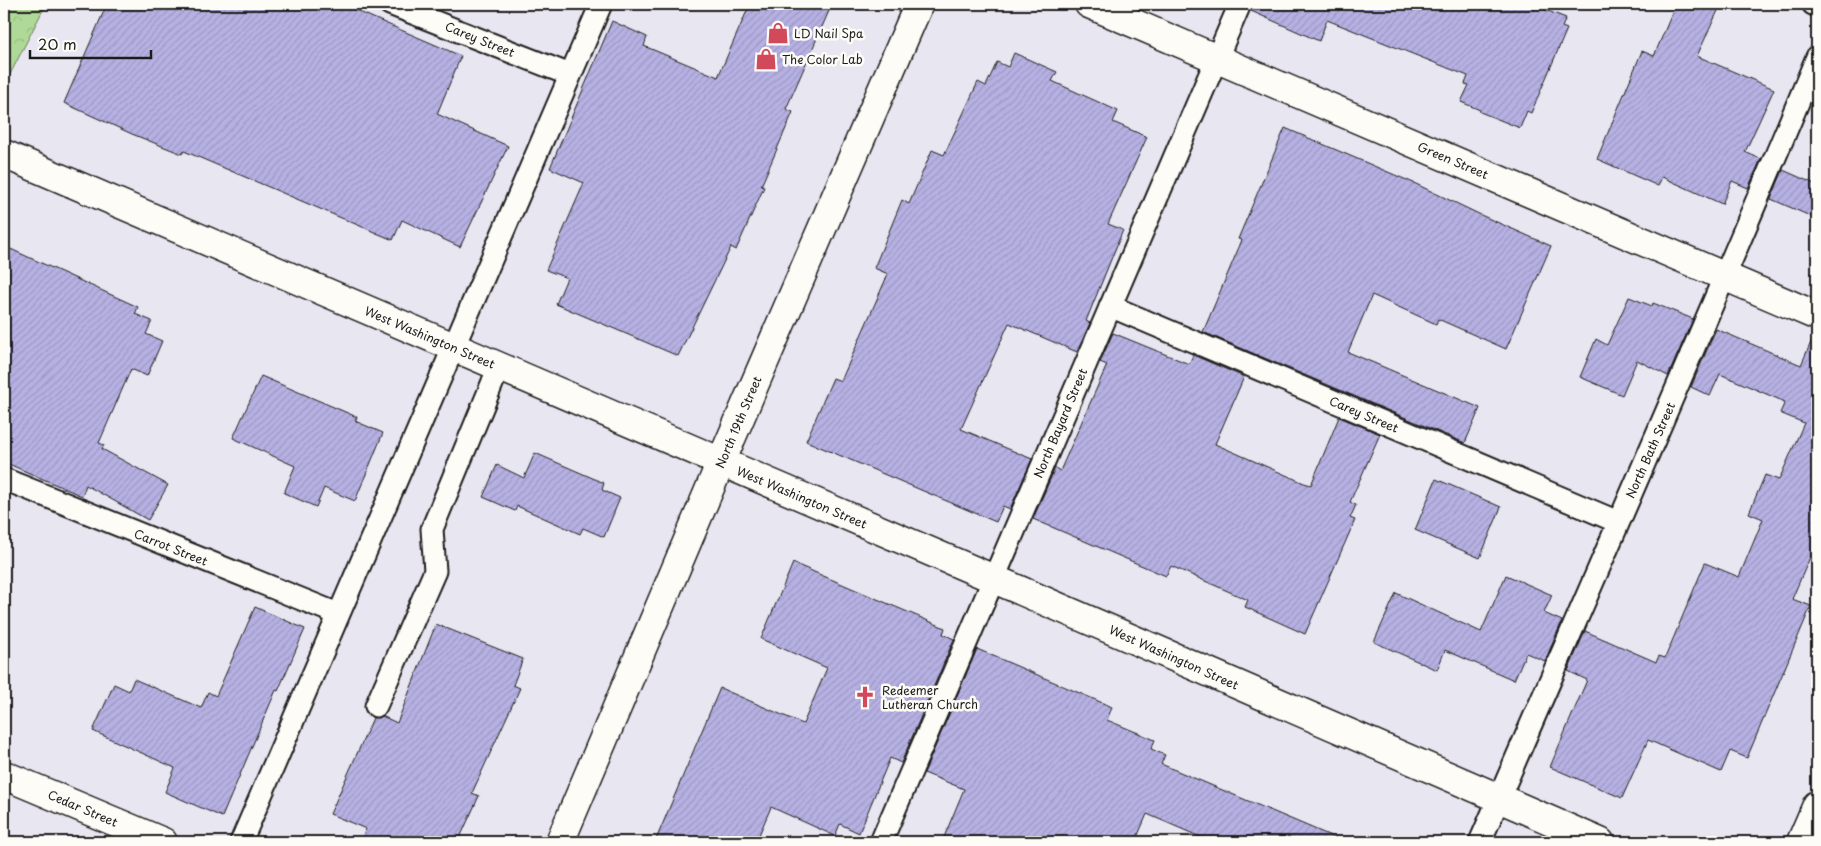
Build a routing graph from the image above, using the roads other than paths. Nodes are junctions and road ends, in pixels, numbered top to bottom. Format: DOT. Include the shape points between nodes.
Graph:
graph roads {
  1 [pos="390,4"];
  2 [pos="601,4"];
  3 [pos="919,4"];
  4 [pos="1089,4"];
  5 [pos="1240,4"];
  6 [pos="1813,4"];
  7 [pos="1817,6"];
  8 [pos="1817,57"];
  9 [pos="1217,59"];
  10 [pos="570,75"];
  11 [pos="4,154"];
  12 [pos="1726,277"];
  13 [pos="1110,306"];
  14 [pos="1817,316"];
  15 [pos="453,346"];
  16 [pos="499,366"];
  17 [pos="720,462"];
  18 [pos="4,479"];
  19 [pos="1618,522"];
  20 [pos="994,579"];
  21 [pos="338,614"];
  22 [pos="376,706"];
  23 [pos="4,774"];
  24 [pos="1499,798"];
  25 [pos="1817,805"];
  26 [pos="163,842"];
  27 [pos="241,842"];
  28 [pos="560,842"];
  29 [pos="881,842"];
  30 [pos="1480,842"];
  31 [pos="1600,842"];
  32 [pos="1802,842"];
  1 -- 10 [label="lane, Carey Street"];
  2 -- 10 [label="lane"];
  3 -- 17 [label="street, North 19th Street"];
  4 -- 9 [label="street, Green Street"];
  5 -- 9 [label="lane, North Bayard Street"];
  6 -- 7 [label="lane"];
  8 -- 12 [label="lane, North Bath Street"];
  9 -- 12 [label="street, Green Street"];
  9 -- 13 [label="lane, North Bayard Street"];
  10 -- 15 [label="lane"];
  11 -- 15 [label="street, West Washington Street"];
  12 -- 14 [label="street, Green Street"];
  12 -- 19 [label="lane, North Bath Street"];
  13 -- 19 [label="lane, Carey Street"];
  13 -- 20 [label="lane, North Bayard Street"];
  15 -- 16 [label="street, West Washington Street"];
  15 -- 21 [label="lane"];
  16 -- 17 [label="street, West Washington Street"];
  16 -- 22 [label="lane" via="432,529 435,571"];
  17 -- 20 [label="street, West Washington Street"];
  17 -- 28 [label="street, North 19th Street"];
  18 -- 21 [label="lane, Carrot Street"];
  19 -- 24 [label="lane, North Bath Street"];
  20 -- 24 [label="street, West Washington Street"];
  20 -- 29 [label="lane, North Bayard Street"];
  21 -- 27 [label="lane"];
  23 -- 26 [label="street, Cedar Street"];
  24 -- 30 [label="lane, North Bath Street"];
  24 -- 31 [label="street, West Washington Street"];
  25 -- 32 [label="street"];
}
